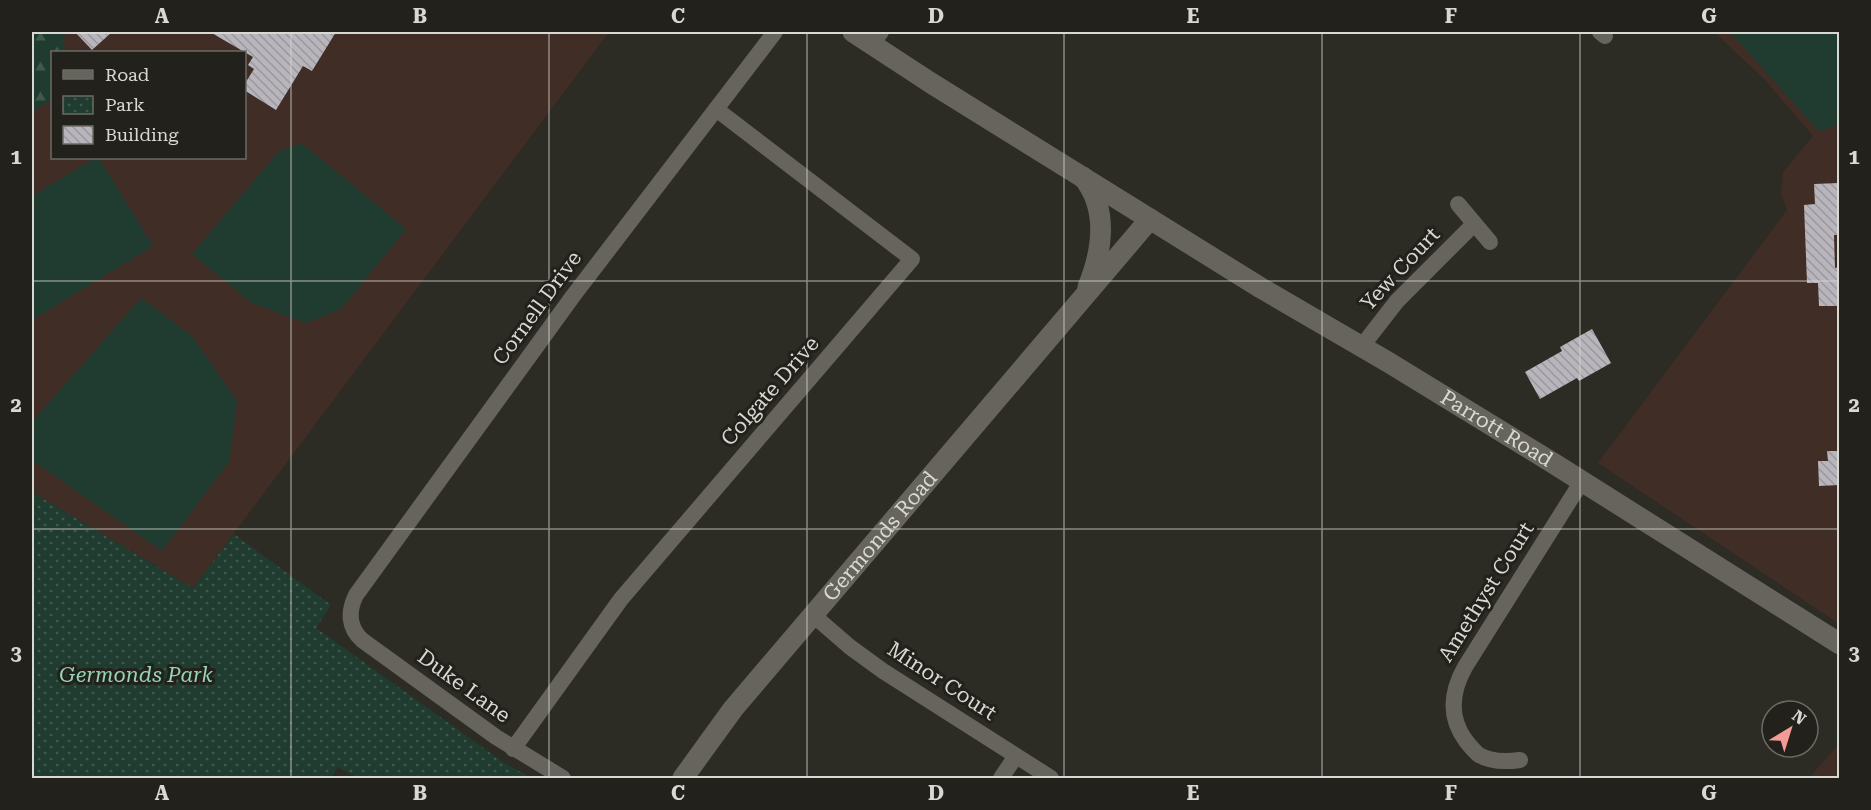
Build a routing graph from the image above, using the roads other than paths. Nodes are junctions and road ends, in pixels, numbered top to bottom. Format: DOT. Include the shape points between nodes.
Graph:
graph roads {
  1 [pos="775,32"];
  2 [pos="853,32"];
  3 [pos="876,38"];
  4 [pos="716,109"];
  5 [pos="1080,175"];
  6 [pos="1458,204"];
  7 [pos="1150,219"];
  8 [pos="1474,224"];
  9 [pos="1490,242"];
  10 [pos="1083,299"];
  11 [pos="1362,346"];
  12 [pos="1582,481"];
  13 [pos="813,615"];
  14 [pos="350,619"];
  15 [pos="1839,644"];
  16 [pos="513,749"];
  17 [pos="1016,756"];
  18 [pos="1520,760"];
  19 [pos="563,778"];
  20 [pos="683,778"];
  21 [pos="1001,778"];
  22 [pos="1051,778"];
  1 -- 4 [label="street, Cornell Drive"];
  2 -- 3 [label="street, Germonds Road"];
  3 -- 5 [label="street, Germonds Road"];
  4 -- 14 [label="street, Cornell Drive" via="573,296 356,595"];
  4 -- 16 [label="street, Colgate Drive" via="912,259 621,598"];
  5 -- 7 [label="street, Germonds Road"];
  5 -- 10 [label="street, Germonds Road" via="1095,197 1101,233 1097,262"];
  6 -- 8 [label="street"];
  7 -- 10 [label="street, Germonds Road"];
  7 -- 11 [label="street, Parrott Road"];
  8 -- 9 [label="street"];
  8 -- 11 [label="street, Yew Court" via="1397,301"];
  10 -- 13 [label="street, Germonds Road"];
  11 -- 12 [label="street, Parrott Road"];
  12 -- 15 [label="street, Parrott Road"];
  12 -- 18 [label="street, Amethyst Court" via="1465,667 1454,691 1458,726 1473,750 1496,761"];
  13 -- 17 [label="street, Minor Court" via="883,670"];
  13 -- 20 [label="street, Germonds Road" via="733,709"];
  14 -- 16 [label="street, Duke Lane" via="362,640"];
  16 -- 19 [label="street, Duke Lane"];
  17 -- 21 [label="street"];
  17 -- 22 [label="street, Minor Court"];
}
